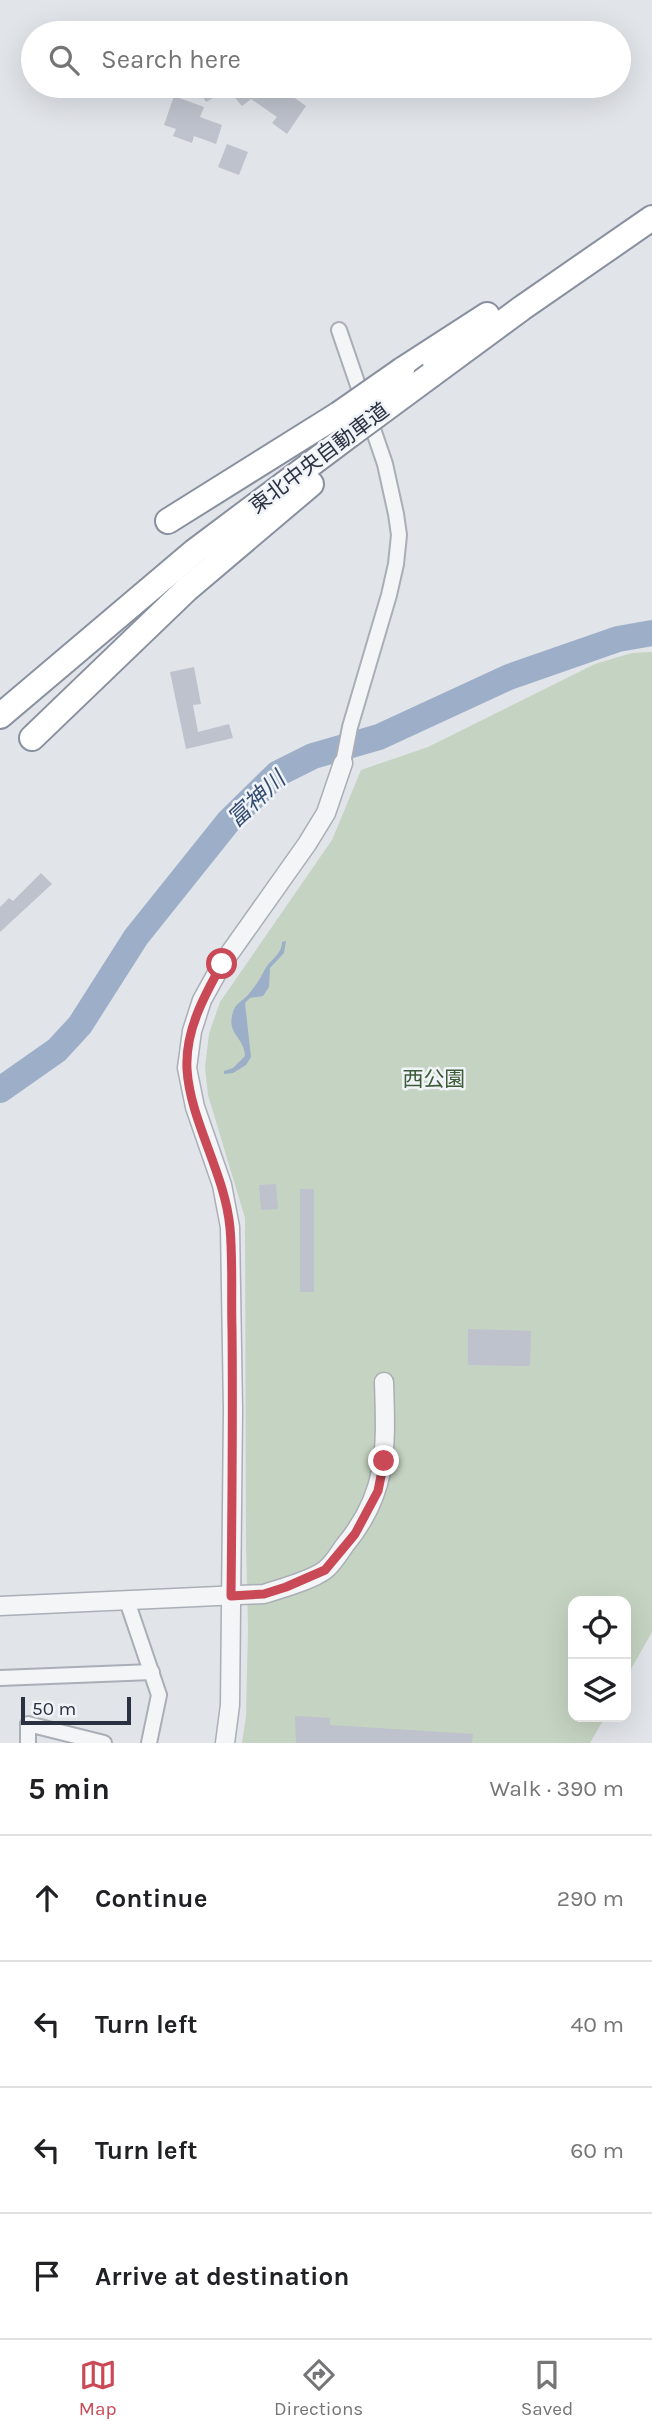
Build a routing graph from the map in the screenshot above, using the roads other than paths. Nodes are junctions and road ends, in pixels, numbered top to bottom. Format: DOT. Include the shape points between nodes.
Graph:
graph roads {
  1 [pos="652,218"];
  2 [pos="632,233"];
  3 [pos="340,330"];
  4 [pos="349,432"];
  5 [pos="168,521"];
  6 [pos="0,716"];
  7 [pos="32,738"];
  8 [pos="343,763"];
  9 [pos="384,1382"];
  10 [pos="231,1596"];
  11 [pos="127,1601"];
  12 [pos="0,1606"];
  13 [pos="152,1672"];
  14 [pos="0,1678"];
  15 [pos="28,1743"];
  16 [pos="104,1743"];
  17 [pos="149,1743"];
  18 [pos="225,1743"];
  1 -- 2 [label="highway, 東北中央自動車道"];
  2 -- 4 [label="highway, 東北中央自動車道, bridge" via="522,308 433,379"];
  2 -- 4 [label="highway, bridge" via="558,269 402,370"];
  3 -- 8 [label="street" via="385,464 399,536 389,595"];
  4 -- 5 [label="highway"];
  4 -- 6 [label="highway, 東北中央自動車道" via="195,551"];
  4 -- 7 [label="highway" via="250,534"];
  8 -- 10 [label="street" via="326,813 202,1000 187,1068 230,1227"];
  9 -- 10 [label="street" via="384,1461 378,1491 355,1534 325,1570 264,1594"];
  10 -- 11 [label="street"];
  10 -- 18 [label="street"];
  11 -- 12 [label="street"];
  11 -- 13 [label="street"];
  13 -- 14 [label="street"];
  13 -- 17 [label="street" via="159,1695"];
  15 -- 16 [label="street" via="28,1724"];
}
